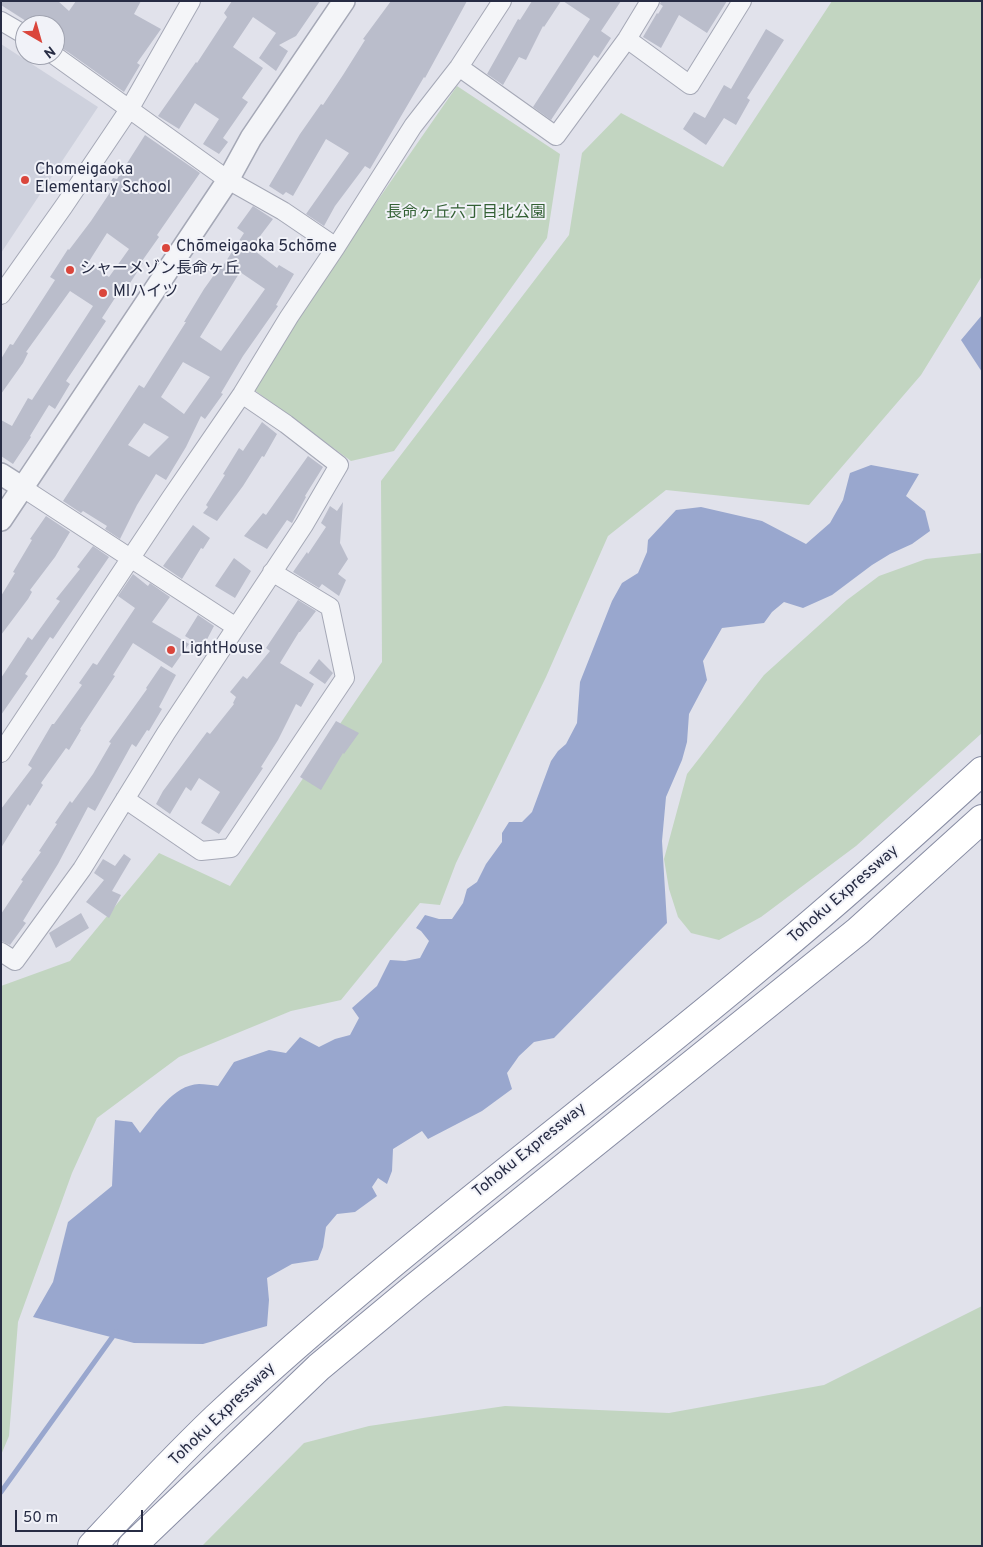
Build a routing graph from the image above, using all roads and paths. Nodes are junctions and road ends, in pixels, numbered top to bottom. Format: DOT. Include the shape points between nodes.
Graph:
graph roads {
  1 [pos="344,1"];
  2 [pos="502,1"];
  3 [pos="650,1"];
  4 [pos="742,1"];
  5 [pos="185,3"];
  6 [pos="1,21"];
  7 [pos="15,29"];
  8 [pos="626,38"];
  9 [pos="65,63"];
  10 [pos="459,67"];
  11 [pos="130,108"];
  12 [pos="228,180"];
  13 [pos="336,247"];
  14 [pos="1,295"];
  15 [pos="242,394"];
  16 [pos="1,474"];
  17 [pos="23,488"];
  18 [pos="1,520"];
  19 [pos="131,557"];
  20 [pos="272,572"];
  21 [pos="236,626"];
  22 [pos="1,753"];
  23 [pos="982,771"];
  24 [pos="125,799"];
  25 [pos="982,819"];
  26 [pos="1,952"];
  27 [pos="92,1546"];
  28 [pos="132,1546"];
  1 -- 12 [label="street" via="251,138"];
  2 -- 10 [label="street"];
  3 -- 8 [label="street"];
  4 -- 8 [label="street" via="690,85"];
  5 -- 11 [label="street"];
  6 -- 7 [label="street"];
  8 -- 10 [label="street" via="556,136"];
  9 -- 11 [label="street"];
  10 -- 13 [label="street" via="413,126"];
  11 -- 12 [label="street"];
  11 -- 14 [label="street"];
  12 -- 13 [label="street"];
  12 -- 17 [label="street"];
  13 -- 15 [label="street" via="288,317"];
  15 -- 19 [label="street"];
  15 -- 20 [label="street" via="339,465"];
  16 -- 17 [label="street"];
  17 -- 18 [label="street"];
  17 -- 19 [label="street"];
  19 -- 21 [label="street"];
  19 -- 22 [label="street"];
  20 -- 21 [label="street"];
  20 -- 24 [label="street" via="330,607 345,678 231,848 201,852"];
  21 -- 24 [label="street"];
  23 -- 27 [label="highway, Tohoku Expressway" via="911,837 757,969 421,1239 313,1331 215,1419"];
  24 -- 26 [label="street" via="82,869 15,961"];
  25 -- 28 [label="highway, Tohoku Expressway" via="858,931 319,1367"];
}
